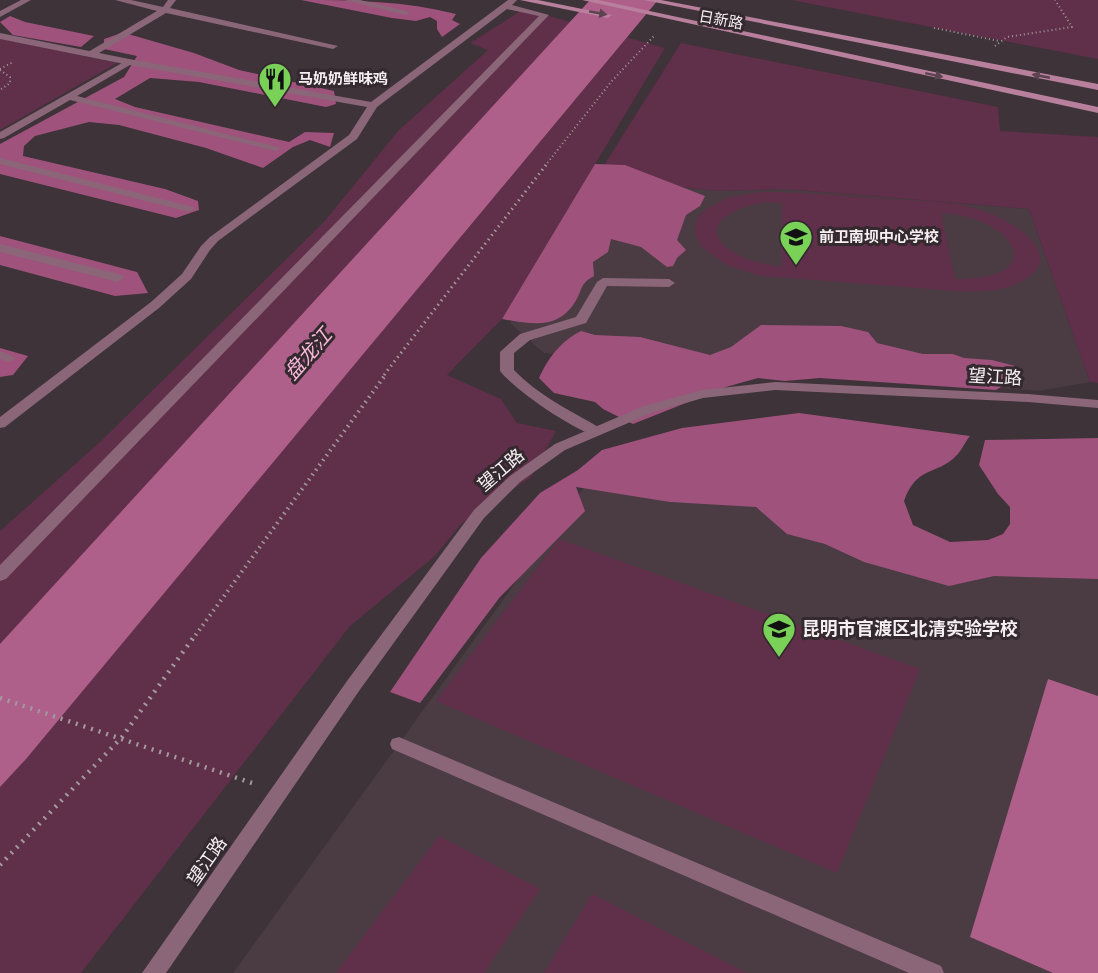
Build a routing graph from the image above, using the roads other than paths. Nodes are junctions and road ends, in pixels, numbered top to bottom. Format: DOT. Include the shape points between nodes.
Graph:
graph roads {
  1 [pos="27,0"];
  2 [pos="119,0"];
  3 [pos="172,0"];
  4 [pos="348,0"];
  5 [pos="524,0"];
  6 [pos="586,0"];
  7 [pos="648,0"];
  8 [pos="680,2"];
  9 [pos="509,3"];
  10 [pos="0,4"];
  11 [pos="14,7"];
  12 [pos="165,10"];
  13 [pos="406,12"];
  14 [pos="0,14"];
  15 [pos="662,21"];
  16 [pos="0,36"];
  17 [pos="333,45"];
  18 [pos="91,54"];
  19 [pos="129,62"];
  20 [pos="1098,87"];
  21 [pos="70,97"];
  22 [pos="374,105"];
  23 [pos="1098,110"];
  24 [pos="0,136"];
  25 [pos="276,148"];
  26 [pos="0,161"];
  27 [pos="189,209"];
  28 [pos="0,248"];
  29 [pos="118,278"];
  30 [pos="669,283"];
  31 [pos="1098,404"];
  32 [pos="0,424"];
  33 [pos="597,432"];
  34 [pos="0,575"];
  35 [pos="399,744"];
  36 [pos="153,973"];
  37 [pos="933,973"];
  1 -- 11 [label="street"];
  2 -- 12 [label="street"];
  3 -- 12 [label="street"];
  4 -- 13 [label="street"];
  5 -- 15 [label="main road, 日新路, one-way"];
  6 -- 15 [label="main road, 日新路"];
  7 -- 8 [label="main road, 日新路"];
  20 -- 8 [label="main road, 日新路, one-way"];
  9 -- 22 [label="street"];
  9 -- 34 [label="street" via="545,15"];
  10 -- 11 [label="street"];
  11 -- 14 [label="street"];
  12 -- 17 [label="street"];
  12 -- 18 [label="street"];
  15 -- 23 [label="main road, 日新路, one-way"];
  16 -- 18 [label="street"];
  18 -- 19 [label="street"];
  19 -- 21 [label="street"];
  19 -- 22 [label="street"];
  21 -- 24 [label="street"];
  21 -- 25 [label="street"];
  22 -- 32 [label="street" via="353,137 214,239 186,276 155,305"];
  26 -- 27 [label="street"];
  28 -- 29 [label="street"];
  30 -- 33 [label="street" via="603,282 581,320 525,337 507,352 507,371 524,387"];
  31 -- 33 [label="street, 望江路" via="775,386 702,394 649,409"];
  33 -- 36 [label="street, 望江路" via="560,447 515,479 479,514"];
  35 -- 37 [label="street"];
}
